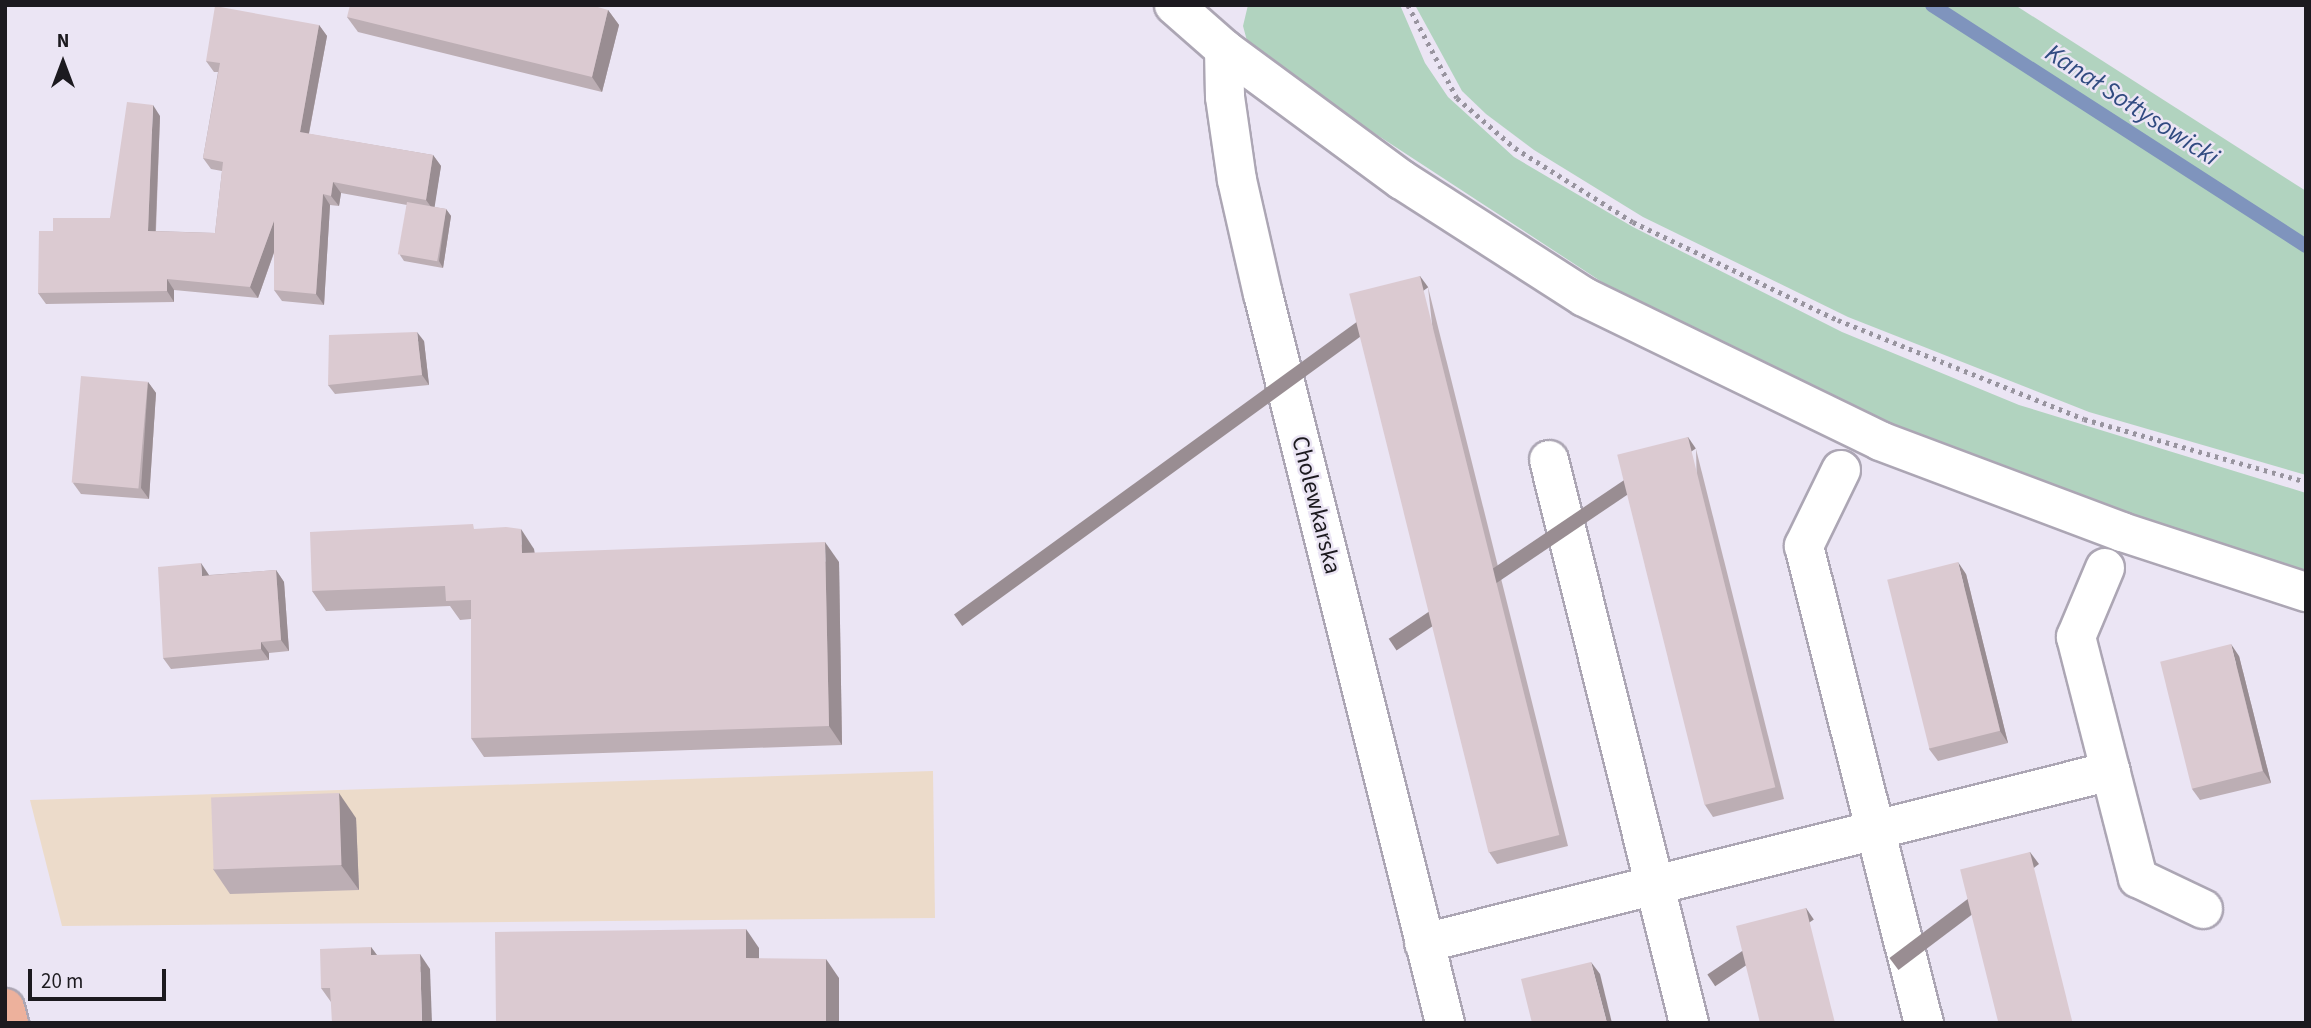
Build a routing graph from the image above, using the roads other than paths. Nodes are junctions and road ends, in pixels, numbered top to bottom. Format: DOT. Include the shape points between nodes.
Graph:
graph roads {
  1 [pos="1174,5"];
  2 [pos="1224,49"];
  3 [pos="1549,460"];
  4 [pos="1841,470"];
  5 [pos="2105,568"];
  6 [pos="2306,592"];
  7 [pos="2111,771"];
  8 [pos="1873,829"];
  9 [pos="1654,884"];
  10 [pos="2203,909"];
  11 [pos="1424,943"];
  12 [pos="5,1008"];
  13 [pos="9,1023"];
  14 [pos="1445,1023"];
  15 [pos="1689,1023"];
  16 [pos="1924,1023"];
  1 -- 2 [label="street"];
  2 -- 6 [label="street" via="1402,180 1584,297 1880,441 2122,533"];
  2 -- 11 [label="street, Cholewkarska" via="1225,97 1248,231"];
  3 -- 9 [label="street"];
  4 -- 8 [label="street" via="1804,546"];
  5 -- 7 [label="street" via="2076,637"];
  7 -- 8 [label="street"];
  7 -- 10 [label="street" via="2138,878"];
  8 -- 9 [label="street"];
  8 -- 16 [label="street"];
  9 -- 11 [label="street"];
  9 -- 15 [label="street"];
  11 -- 14 [label="street, Cholewkarska"];
  12 -- 13 [label="main road"];
}
